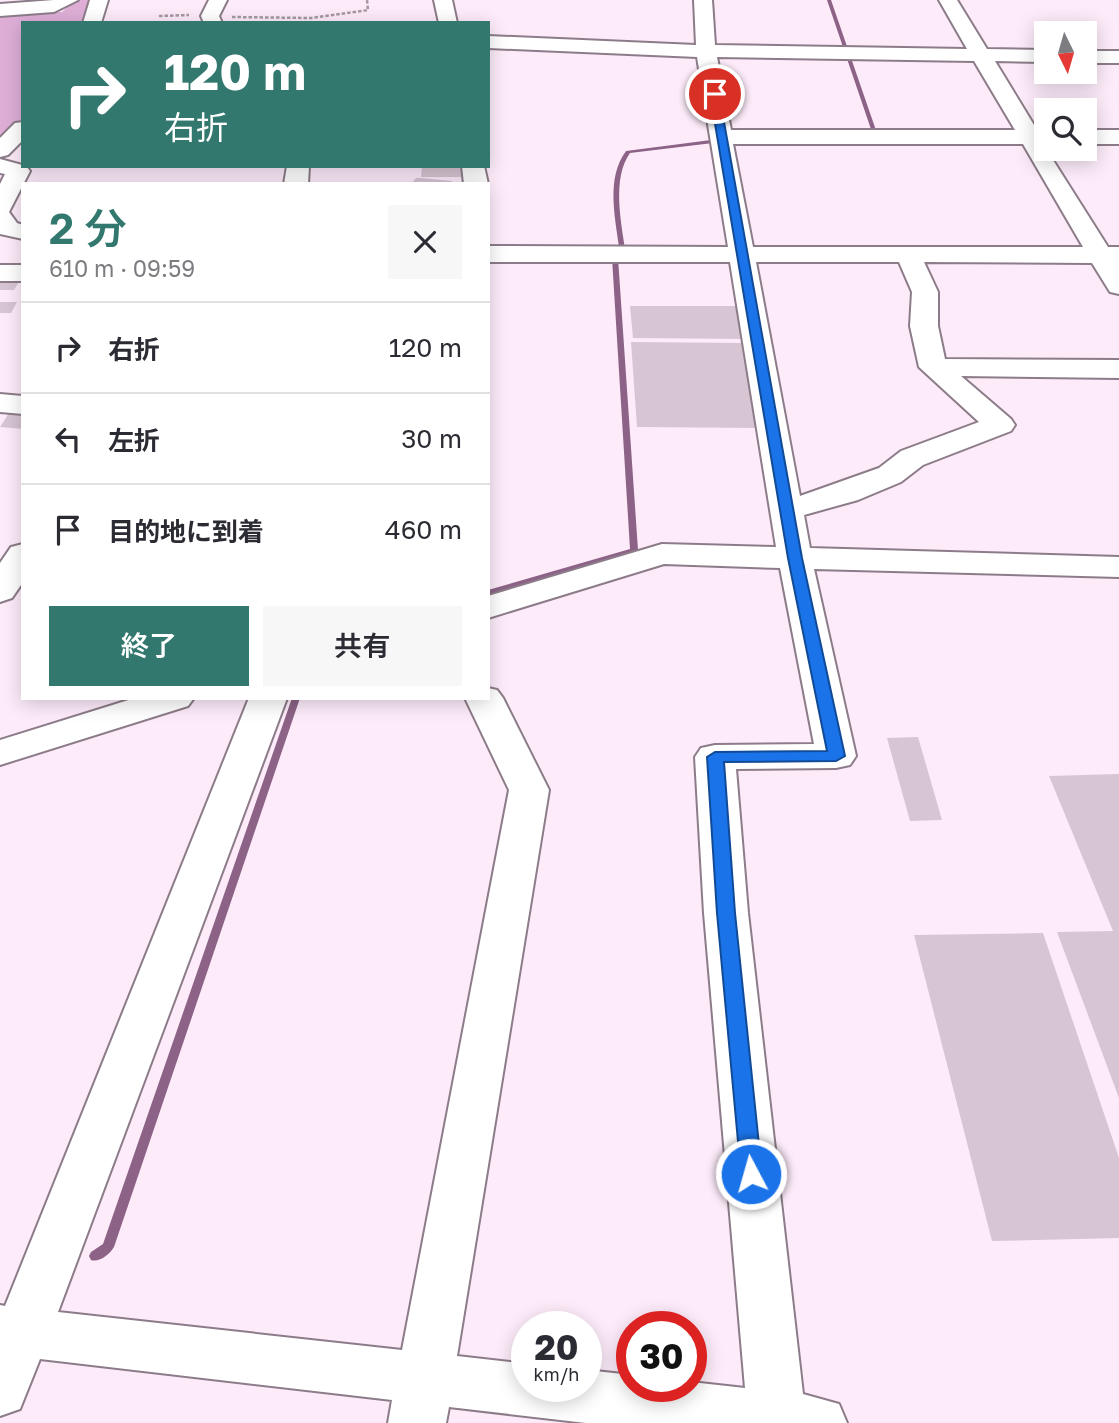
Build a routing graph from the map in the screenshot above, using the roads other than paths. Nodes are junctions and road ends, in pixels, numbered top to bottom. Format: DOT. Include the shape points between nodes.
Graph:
graph roads {
  1 [pos="69,0"];
  2 [pos="99,0"];
  3 [pos="443,0"];
  4 [pos="703,0"];
  5 [pos="948,0"];
  6 [pos="0,10"];
  7 [pos="93,21"];
  8 [pos="447,21"];
  9 [pos="490,42"];
  10 [pos="706,51"];
  11 [pos="980,55"];
  12 [pos="1034,56"];
  13 [pos="1097,57"];
  14 [pos="1119,57"];
  15 [pos="21,130"];
  16 [pos="1034,131"];
  17 [pos="723,136"];
  18 [pos="1034,137"];
  19 [pos="1097,137"];
  20 [pos="1119,137"];
  21 [pos="0,150"];
  22 [pos="1053,161"];
  23 [pos="0,166"];
  24 [pos="0,208"];
  25 [pos="0,217"];
  26 [pos="21,232"];
  27 [pos="743,255"];
  28 [pos="908,255"];
  29 [pos="1110,255"];
  30 [pos="490,258"];
  31 [pos="0,273"];
  32 [pos="21,273"];
  33 [pos="1119,286"];
  34 [pos="933,367"];
  35 [pos="1119,369"];
  36 [pos="0,404"];
  37 [pos="21,405"];
  38 [pos="787,510"];
  39 [pos="0,553"];
  40 [pos="21,554"];
  41 [pos="21,557"];
  42 [pos="795,558"];
  43 [pos="1119,567"];
  44 [pos="0,591"];
  45 [pos="490,606"];
  46 [pos="169,700"];
  47 [pos="267,700"];
  48 [pos="485,700"];
  49 [pos="0,752"];
  50 [pos="10,1332"];
  51 [pos="0,1390"];
  52 [pos="421,1401"];
  53 [pos="791,1421"];
  1 -- 6 [label="street" via="54,7"];
  2 -- 7 [label="street"];
  3 -- 8 [label="street"];
  4 -- 10 [label="street"];
  5 -- 11 [label="street"];
  9 -- 10 [label="street"];
  10 -- 11 [label="street"];
  10 -- 17 [label="street"];
  11 -- 12 [label="street"];
  11 -- 16 [label="street"];
  13 -- 14 [label="street"];
  15 -- 21 [label="street"];
  17 -- 18 [label="street"];
  17 -- 27 [label="street"];
  19 -- 20 [label="street"];
  22 -- 29 [label="street"];
  23 -- 24 [label="street" via="18,171"];
  25 -- 26 [label="street" via="9,229"];
  27 -- 28 [label="street"];
  27 -- 30 [label="street"];
  27 -- 38 [label="street"];
  28 -- 29 [label="street"];
  28 -- 34 [label="street" via="925,292 924,326"];
  29 -- 33 [label="street"];
  31 -- 32 [label="street"];
  34 -- 35 [label="street"];
  34 -- 38 [label="street" via="1000,425 912,458 890,475 847,493"];
  36 -- 37 [label="street"];
  38 -- 42 [label="street"];
  39 -- 40 [label="street"];
  41 -- 44 [label="street"];
  42 -- 43 [label="street"];
  42 -- 45 [label="street" via="662,554"];
  42 -- 53 [label="street" via="836,756 715,757 726,913"];
  46 -- 49 [label="street"];
  47 -- 50 [label="street"];
  48 -- 52 [label="street" via="529,790"];
  50 -- 51 [label="street"];
  50 -- 52 [label="street"];
  52 -- 53 [label="street"];
}
